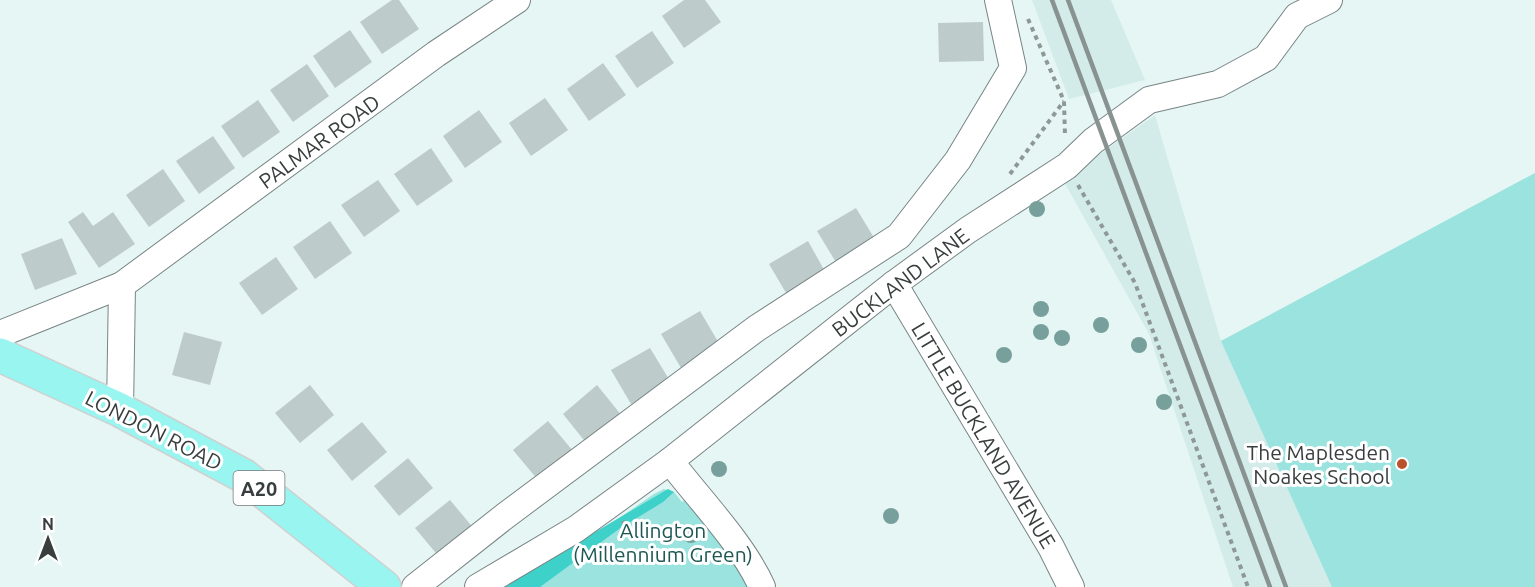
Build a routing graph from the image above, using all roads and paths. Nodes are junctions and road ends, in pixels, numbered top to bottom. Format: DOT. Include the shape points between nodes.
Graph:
graph roads {
  1 [pos="517,0"];
  2 [pos="1329,0"];
  3 [pos="998,1"];
  4 [pos="1025,10"];
  5 [pos="1067,166"];
  6 [pos="1009,175"];
  7 [pos="894,284"];
  8 [pos="122,285"];
  9 [pos="0,334"];
  10 [pos="0,354"];
  11 [pos="120,410"];
  12 [pos="670,461"];
  13 [pos="384,587"];
  14 [pos="415,587"];
  15 [pos="478,587"];
  16 [pos="762,587"];
  17 [pos="1071,587"];
  18 [pos="1248,587"];
  1 -- 8 [label="street, PALMAR ROAD" via="427,61"];
  2 -- 5 [label="street, BUCKLAND LANE" via="1297,16 1266,58 1218,84 1149,100 1093,141"];
  3 -- 14 [label="street, BUCKLAND LANE" via="1012,68 958,160 898,237 758,328"];
  4 -- 6 [label="path" via="1064,101"];
  5 -- 7 [label="street, BUCKLAND LANE"];
  5 -- 18 [label="path" via="1135,283"];
  7 -- 12 [label="street, BUCKLAND LANE"];
  7 -- 17 [label="street, LITTLE BUCKLAND AVENUE"];
  8 -- 9 [label="street, PALMAR ROAD"];
  8 -- 11 [label="street"];
  10 -- 11 [label="main road, LONDON ROAD / A20"];
  11 -- 13 [label="main road, LONDON ROAD / A20" via="244,476"];
  12 -- 15 [label="street, BUCKLAND LANE" via="576,529"];
  12 -- 16 [label="street" via="741,551"];
}
